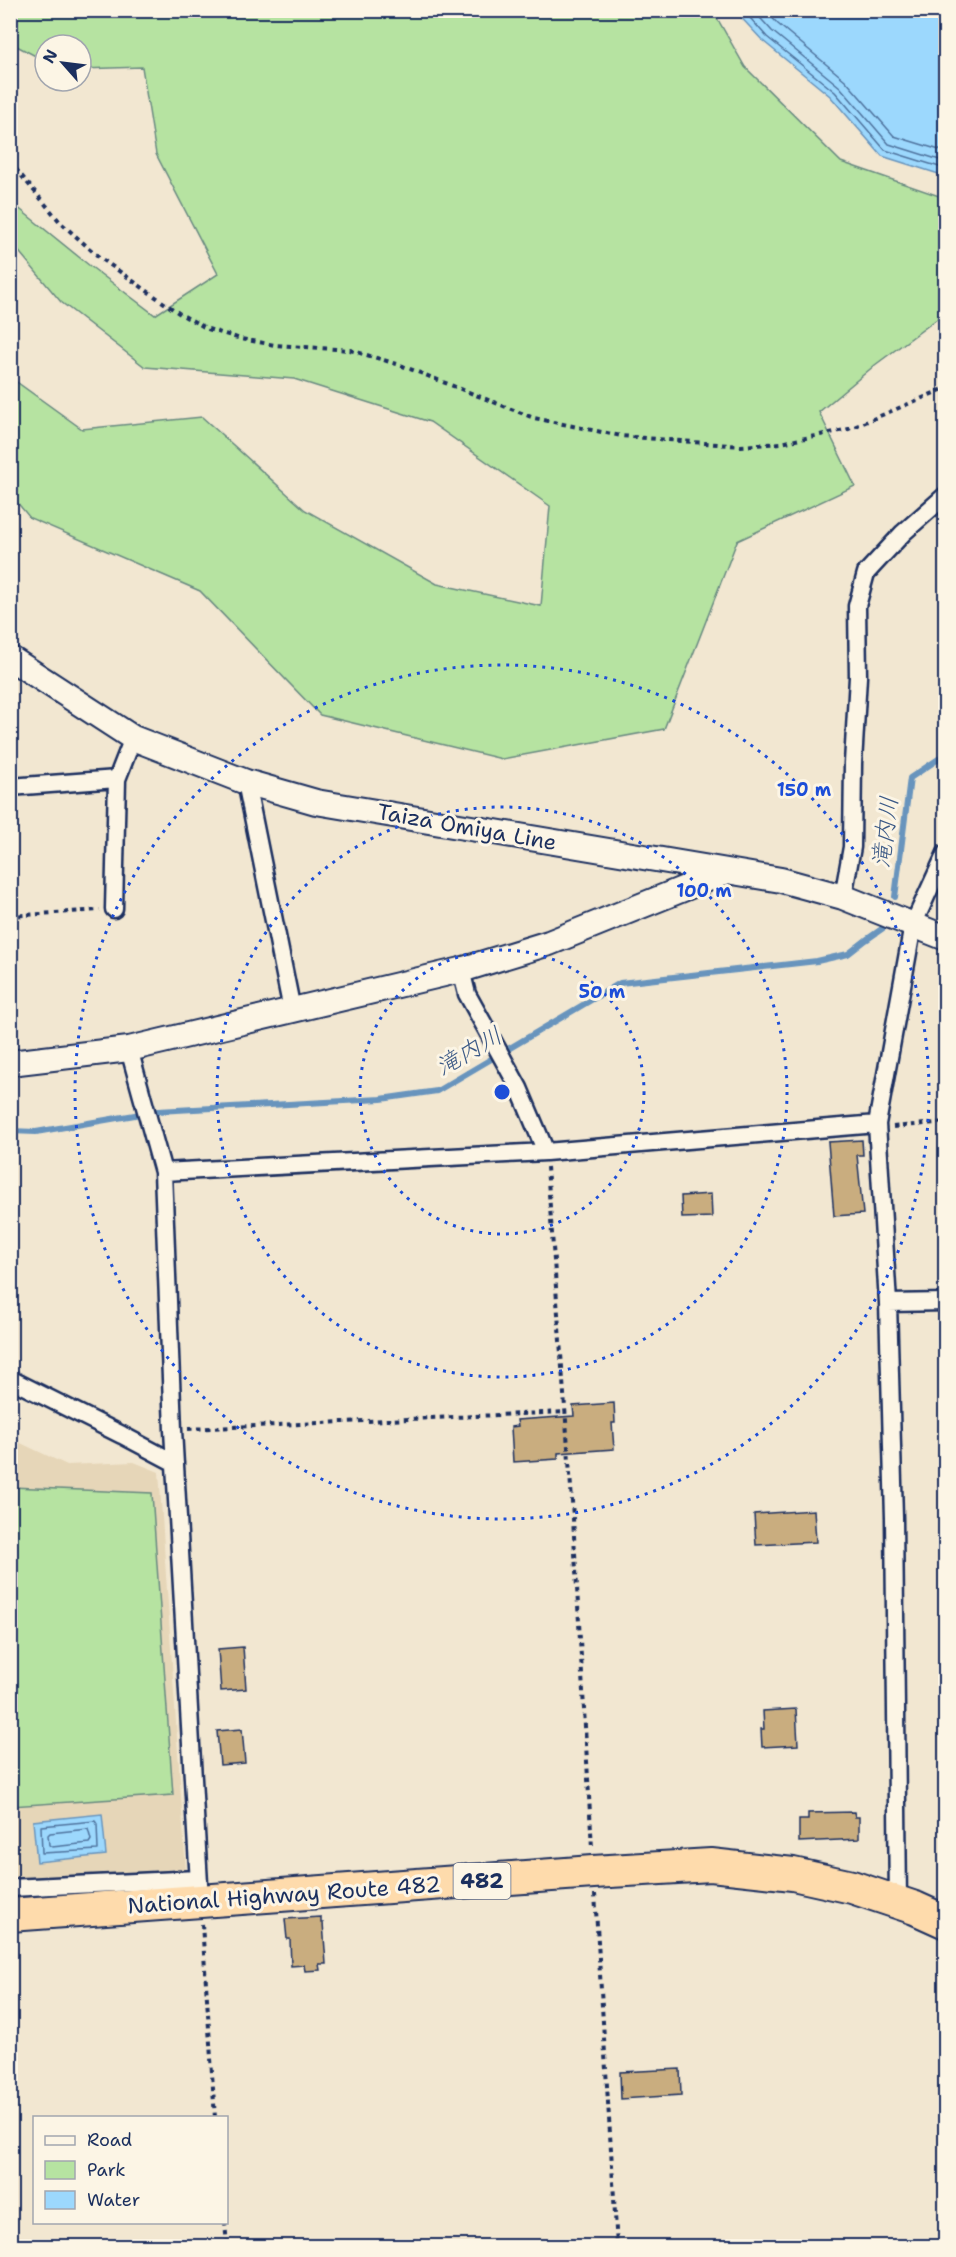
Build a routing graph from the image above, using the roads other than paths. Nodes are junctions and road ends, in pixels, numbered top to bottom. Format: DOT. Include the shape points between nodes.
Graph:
graph roads {
  1 [pos="945,495"];
  2 [pos="10,658"];
  3 [pos="133,738"];
  4 [pos="117,779"];
  5 [pos="246,782"];
  6 [pos="10,787"];
  7 [pos="945,853"];
  8 [pos="724,872"];
  9 [pos="843,897"];
  10 [pos="114,909"];
  11 [pos="913,925"];
  12 [pos="945,938"];
  13 [pos="461,970"];
  14 [pos="292,1010"];
  15 [pos="129,1049"];
  16 [pos="10,1063"];
  17 [pos="877,1127"];
  18 [pos="546,1152"];
  19 [pos="163,1172"];
  20 [pos="945,1302"];
  21 [pos="888,1303"];
  22 [pos="10,1379"];
  23 [pos="175,1463"];
  24 [pos="10,1888"];
  25 [pos="199,1890"];
  26 [pos="898,1902"];
  27 [pos="10,1915"];
  28 [pos="945,1922"];
  1 -- 9 [label="street" via="866,573 857,606 852,847"];
  2 -- 3 [label="main road, Taiza Omiya Line"];
  3 -- 4 [label="street"];
  3 -- 5 [label="main road, Taiza Omiya Line"];
  4 -- 6 [label="street"];
  4 -- 10 [label="street"];
  5 -- 8 [label="main road, Taiza Omiya Line" via="316,802"];
  5 -- 14 [label="street"];
  7 -- 11 [label="street"];
  8 -- 9 [label="main road, Taiza Omiya Line" via="781,880"];
  8 -- 13 [label="main road" via="549,944"];
  9 -- 11 [label="main road, Taiza Omiya Line"];
  11 -- 12 [label="main road, Taiza Omiya Line"];
  11 -- 17 [label="street"];
  13 -- 14 [label="main road"];
  13 -- 18 [label="street" via="467,994 519,1088"];
  14 -- 15 [label="main road"];
  15 -- 16 [label="main road"];
  15 -- 19 [label="street"];
  17 -- 18 [label="street"];
  17 -- 21 [label="street"];
  18 -- 19 [label="street"];
  19 -- 23 [label="street"];
  20 -- 21 [label="street"];
  21 -- 26 [label="street"];
  22 -- 23 [label="street"];
  23 -- 25 [label="street"];
  24 -- 25 [label="street"];
  25 -- 26 [label="highway, National Highway Route 482 / 482" via="711,1865 793,1874"];
  25 -- 27 [label="highway, National Highway Route 482 / 482"];
  26 -- 28 [label="highway, National Highway Route 482 / 482"];
}
